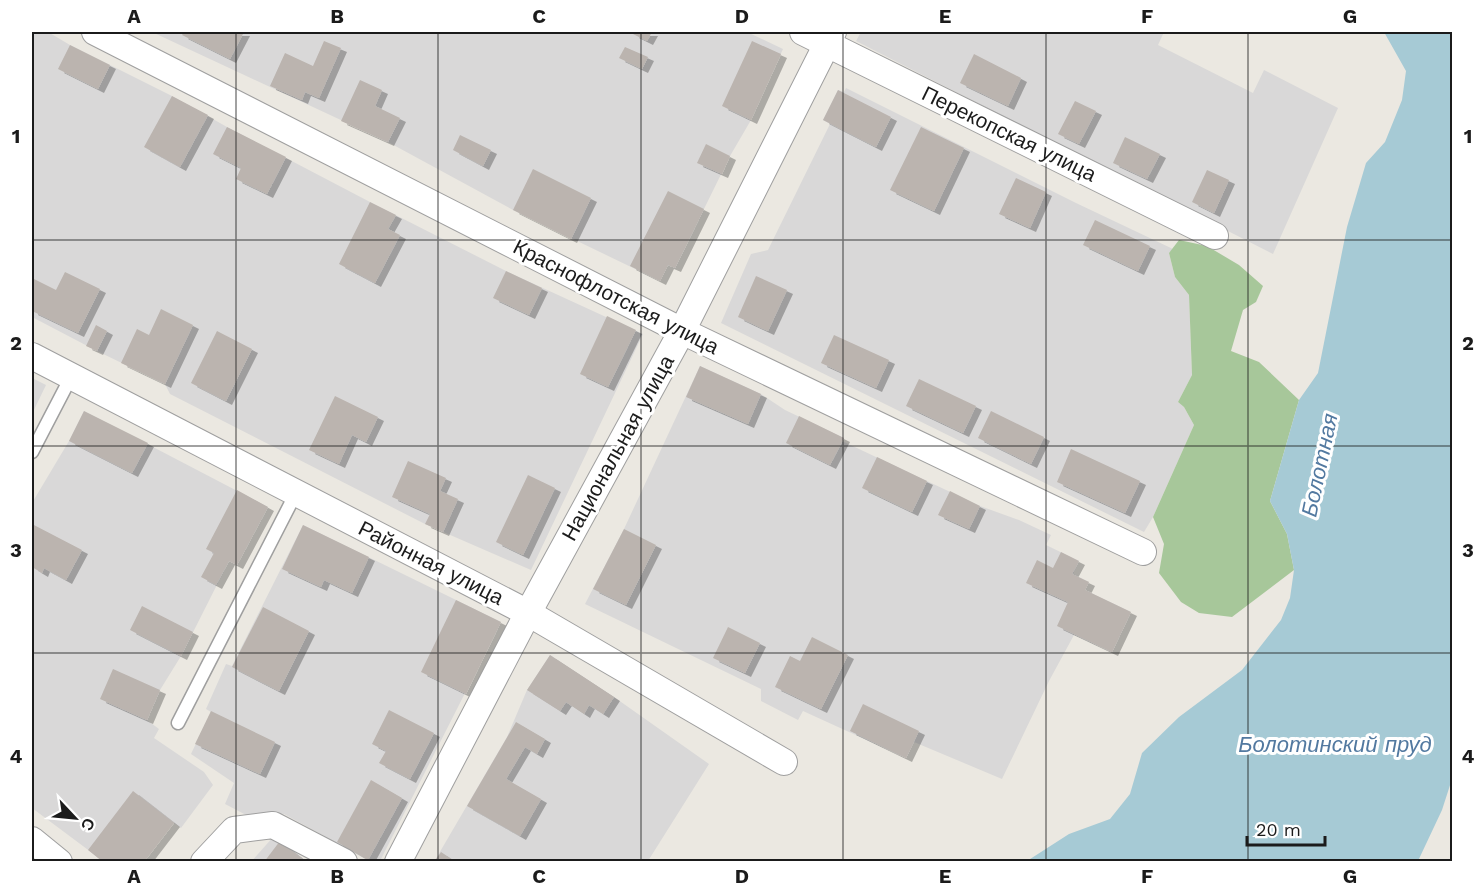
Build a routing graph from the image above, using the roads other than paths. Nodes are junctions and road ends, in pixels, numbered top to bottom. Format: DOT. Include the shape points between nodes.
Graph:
graph roads {
  1 [pos="95,32"];
  2 [pos="803,32"];
  3 [pos="830,38"];
  4 [pos="1215,236"];
  5 [pos="682,331"];
  6 [pos="32,356"];
  7 [pos="71,377"];
  8 [pos="32,452"];
  9 [pos="296,493"];
  10 [pos="1143,552"];
  11 [pos="528,613"];
  12 [pos="178,723"];
  13 [pos="784,762"];
  14 [pos="32,840"];
  15 [pos="59,861"];
  16 [pos="204,861"];
  17 [pos="344,861"];
  18 [pos="398,861"];
  1 -- 5 [label="street, Краснофлотская улица"];
  2 -- 3 [label="street, Перекопская улица"];
  3 -- 4 [label="street, Перекопская улица"];
  3 -- 5 [label="street, Национальная улица"];
  5 -- 10 [label="street, Краснофлотская улица"];
  5 -- 11 [label="street, Национальная улица"];
  6 -- 7 [label="street, Районная улица"];
  7 -- 8 [label="lane"];
  7 -- 9 [label="street, Районная улица"];
  9 -- 11 [label="street, Районная улица"];
  9 -- 12 [label="lane"];
  11 -- 13 [label="street, Районная улица"];
  11 -- 18 [label="street, Национальная улица"];
  14 -- 15 [label="street"];
  16 -- 17 [label="street" via="234,830 273,825"];
}
